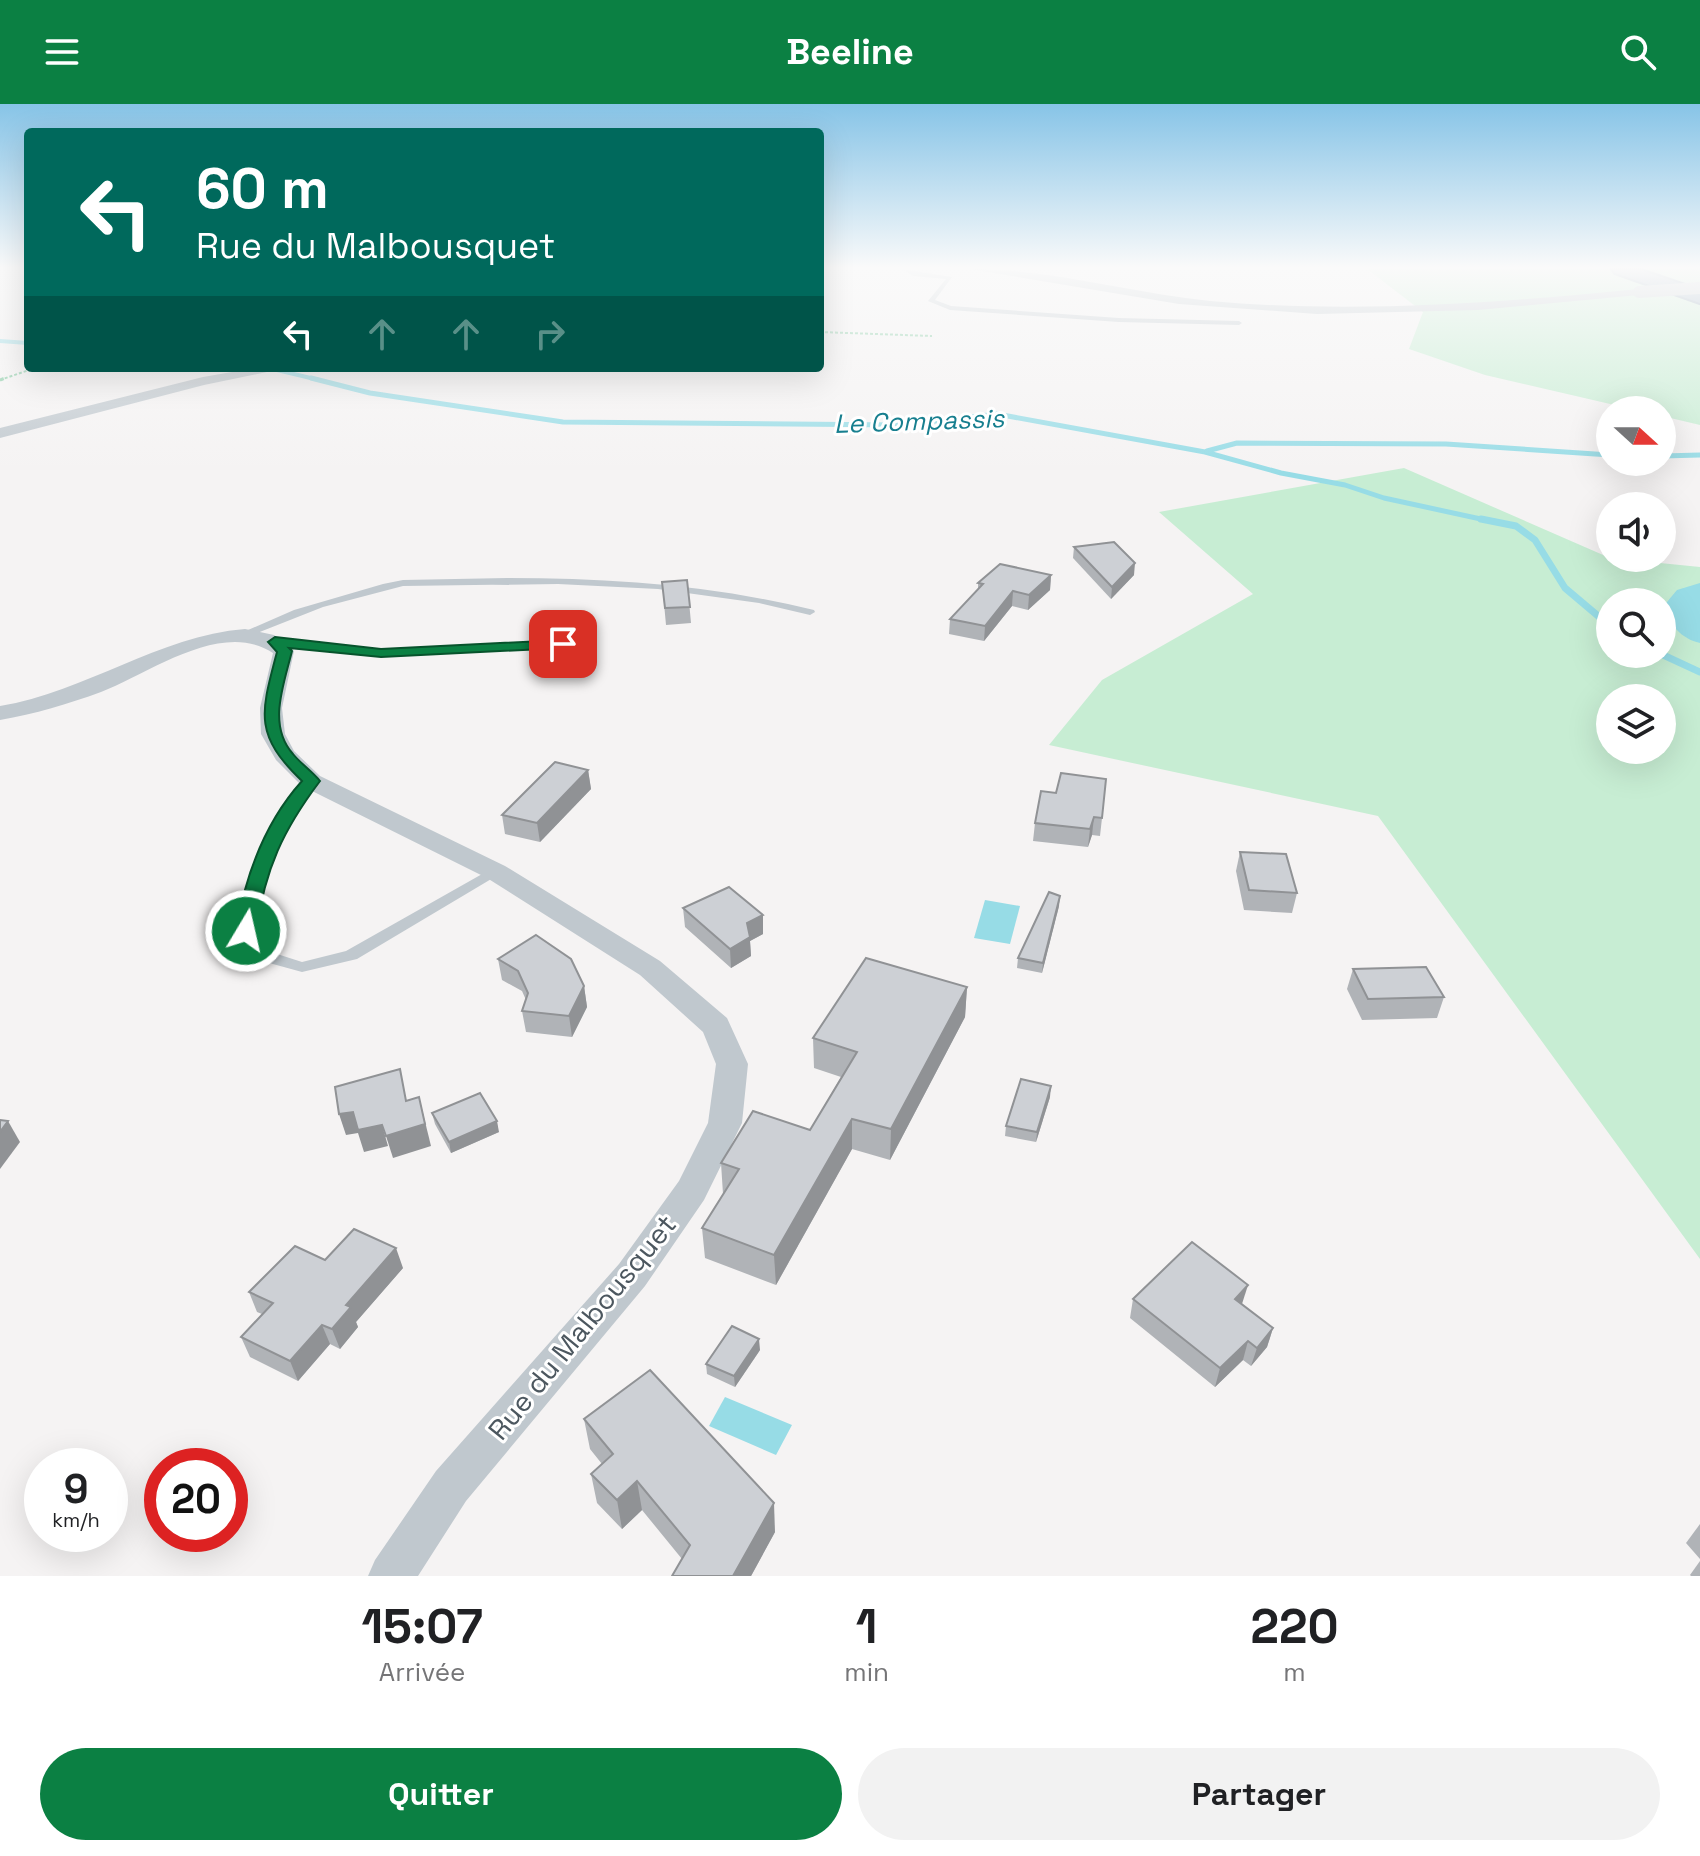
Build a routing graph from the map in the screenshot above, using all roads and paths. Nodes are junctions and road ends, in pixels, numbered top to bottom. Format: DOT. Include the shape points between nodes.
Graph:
graph roads {
  1 [pos="24,372"];
  2 [pos="256,372"];
  3 [pos="0,380"];
  4 [pos="0,433"];
  5 [pos="810,612"];
  6 [pos="238,637"];
  7 [pos="275,642"];
  8 [pos="563,644"];
  9 [pos="0,713"];
  10 [pos="311,781"];
  11 [pos="496,872"];
  12 [pos="391,1576"];
  1 -- 3 [label="path"];
  2 -- 4 [label="street"];
  5 -- 6 [label="lane" via="693,588 608,580 403,583"];
  6 -- 7 [label="street"];
  6 -- 9 [label="street" via="194,643 77,693"];
  7 -- 8 [label="lane" via="381,653"];
  7 -- 10 [label="street, Rue du Malbousquet" via="284,651 271,708 273,734 284,755"];
  10 -- 11 [label="street, Rue du Malbousquet"];
  10 -- 11 [label="lane" via="292,803 253,884 246,931 268,957 302,967 351,955"];
  11 -- 12 [label="street, Rue du Malbousquet" via="650,968 716,1026 732,1064 725,1123 692,1190 632,1275 451,1486"];
}
